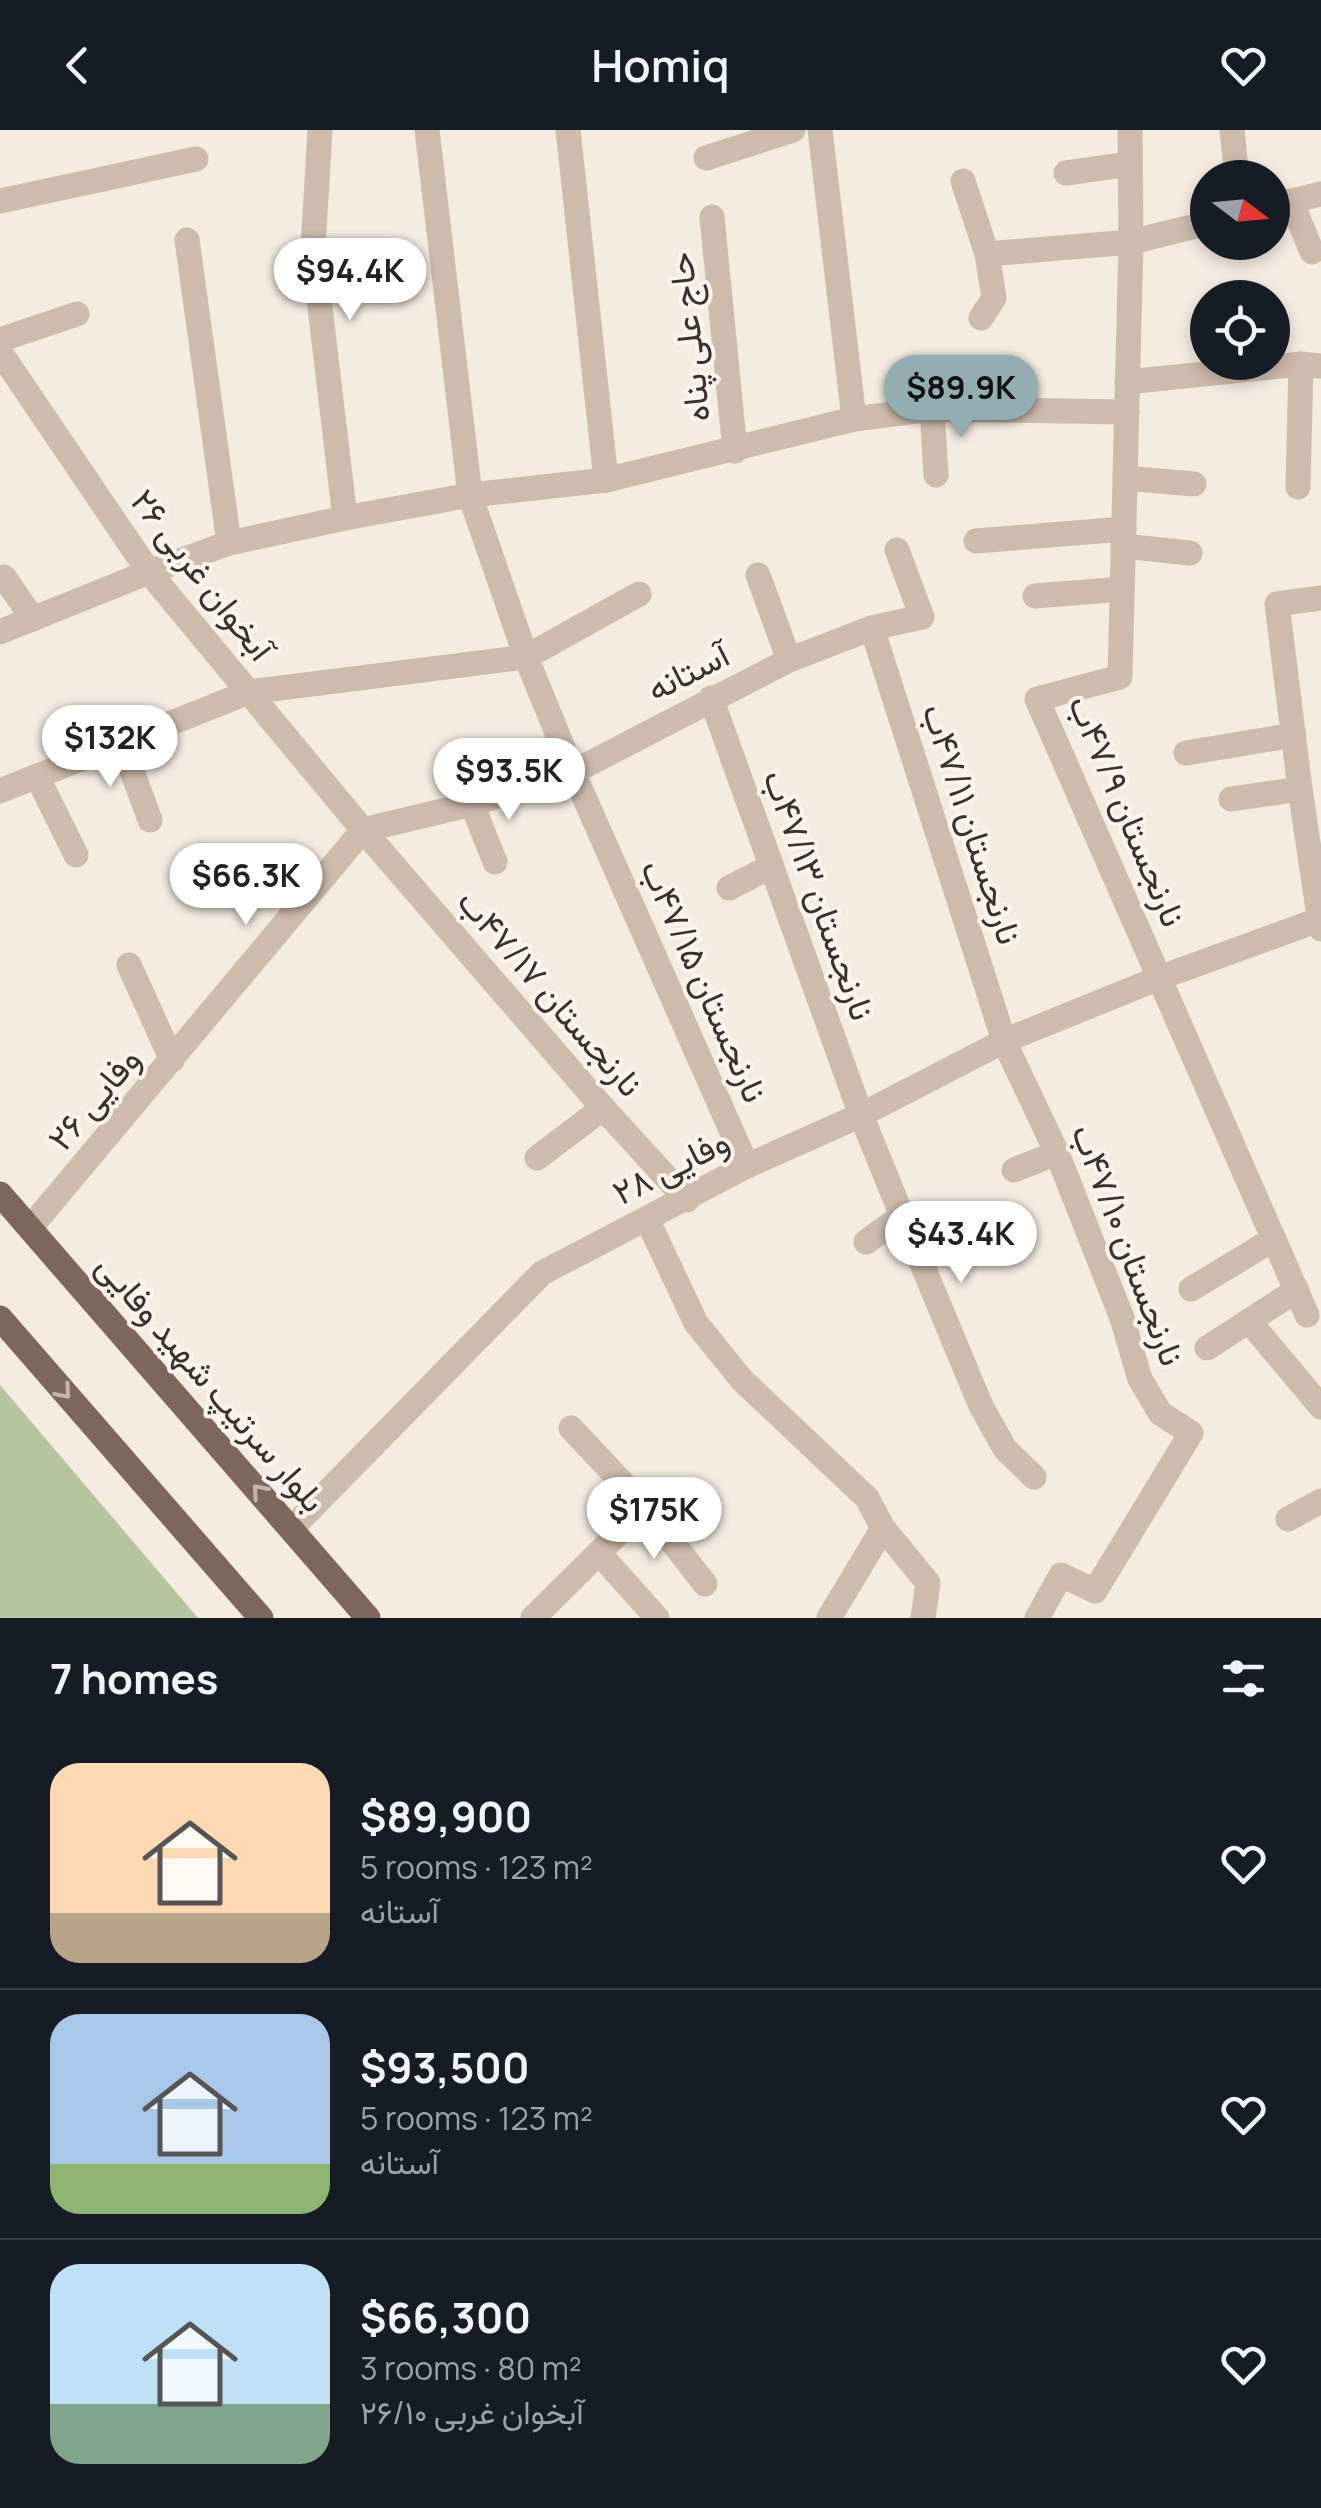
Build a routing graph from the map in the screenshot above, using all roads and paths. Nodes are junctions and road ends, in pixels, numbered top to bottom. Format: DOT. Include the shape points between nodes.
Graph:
graph roads {
  1 [pos="320,130"];
  2 [pos="427,130"];
  3 [pos="568,130"];
  4 [pos="820,130"];
  5 [pos="1130,130"];
  6 [pos="1232,130"];
  7 [pos="789,131"];
  8 [pos="706,158"];
  9 [pos="196,159"];
  10 [pos="1235,160"];
  11 [pos="1130,164"];
  12 [pos="1066,173"];
  13 [pos="964,181"];
  14 [pos="1321,194"];
  15 [pos="0,201"];
  16 [pos="1290,202"];
  17 [pos="712,217"];
  18 [pos="1290,217"];
  19 [pos="1190,227"];
  20 [pos="187,240"];
  21 [pos="1131,242"];
  22 [pos="1312,252"];
  23 [pos="987,254"];
  24 [pos="77,314"];
  25 [pos="981,318"];
  26 [pos="0,340"];
  27 [pos="0,352"];
  28 [pos="1311,365"];
  29 [pos="1128,382"];
  30 [pos="932,409"];
  31 [pos="1127,412"];
  32 [pos="854,419"];
  33 [pos="735,450"];
  34 [pos="936,475"];
  35 [pos="1125,478"];
  36 [pos="606,480"];
  37 [pos="1194,484"];
  38 [pos="1298,486"];
  39 [pos="470,495"];
  40 [pos="346,518"];
  41 [pos="1123,537"];
  42 [pos="976,541"];
  43 [pos="228,543"];
  44 [pos="897,550"];
  45 [pos="1190,553"];
  46 [pos="149,572"];
  47 [pos="758,575"];
  48 [pos="4,577"];
  49 [pos="1122,589"];
  50 [pos="639,594"];
  51 [pos="1035,596"];
  52 [pos="1321,598"];
  53 [pos="33,619"];
  54 [pos="872,628"];
  55 [pos="0,632"];
  56 [pos="526,657"];
  57 [pos="789,660"];
  58 [pos="249,692"];
  59 [pos="712,698"];
  60 [pos="1294,735"];
  61 [pos="121,741"];
  62 [pos="1186,753"];
  63 [pos="573,772"];
  64 [pos="37,776"];
  65 [pos="1300,788"];
  66 [pos="0,791"];
  67 [pos="1231,799"];
  68 [pos="472,804"];
  69 [pos="150,820"];
  70 [pos="363,830"];
  71 [pos="76,854"];
  72 [pos="495,862"];
  73 [pos="770,867"];
  74 [pos="729,888"];
  75 [pos="1320,922"];
  76 [pos="129,965"];
  77 [pos="1158,978"];
  78 [pos="1004,1041"];
  79 [pos="172,1060"];
  80 [pos="603,1108"];
  81 [pos="861,1115"];
  82 [pos="1057,1153"];
  83 [pos="537,1158"];
  84 [pos="747,1166"];
  85 [pos="1014,1170"];
  86 [pos="0,1194"];
  87 [pos="687,1200"];
  88 [pos="902,1216"];
  89 [pos="647,1218"];
  90 [pos="30,1228"];
  91 [pos="1274,1239"];
  92 [pos="866,1242"];
  93 [pos="1191,1289"];
  94 [pos="1297,1290"];
  95 [pos="1308,1315"];
  96 [pos="0,1318"];
  97 [pos="1249,1321"];
  98 [pos="1206,1348"];
  99 [pos="1321,1407"];
  100 [pos="571,1428"];
  101 [pos="1034,1477"];
  102 [pos="1321,1500"];
  103 [pos="645,1507"];
  104 [pos="1288,1519"];
  105 [pos="883,1528"];
  106 [pos="291,1529"];
  107 [pos="599,1553"];
  108 [pos="706,1584"];
  109 [pos="260,1618"];
  110 [pos="368,1618"];
  111 [pos="532,1618"];
  112 [pos="656,1618"];
  113 [pos="829,1618"];
  114 [pos="923,1618"];
  115 [pos="1037,1618"];
  1 -- 40 [label="street" via="313,248"];
  2 -- 39 [label="street, نارنجستان ۴۷/۱۵ب"];
  3 -- 36 [label="street"];
  4 -- 32 [label="street"];
  5 -- 11 [label="street, نارنجستان ۴۷/۹ب"];
  6 -- 10 [label="street"];
  7 -- 8 [label="street"];
  9 -- 15 [label="street"];
  11 -- 12 [label="street"];
  11 -- 21 [label="street, نارنجستان ۴۷/۹ب"];
  13 -- 23 [label="street"];
  14 -- 16 [label="street"];
  17 -- 33 [label="street, حاج علی پناه"];
  18 -- 22 [label="street"];
  19 -- 21 [label="street"];
  20 -- 43 [label="street"];
  21 -- 23 [label="street"];
  21 -- 29 [label="street, نارنجستان ۴۷/۹ب"];
  23 -- 25 [label="street" via="994,298"];
  24 -- 26 [label="street"];
  27 -- 46 [label="street, آبخوان غربی ۲۶"];
  28 -- 29 [label="street"];
  28 -- 38 [label="street"];
  29 -- 31 [label="street, نارنجستان ۴۷/۹ب"];
  30 -- 31 [label="street"];
  30 -- 32 [label="street"];
  30 -- 34 [label="street"];
  31 -- 35 [label="street, نارنجستان ۴۷/۹ب"];
  32 -- 33 [label="street"];
  33 -- 36 [label="street"];
  35 -- 37 [label="street"];
  35 -- 41 [label="street, نارنجستان ۴۷/۹ب"];
  36 -- 39 [label="street"];
  39 -- 40 [label="street"];
  39 -- 56 [label="street, نارنجستان ۴۷/۱۵ب"];
  40 -- 43 [label="street"];
  41 -- 42 [label="street"];
  41 -- 45 [label="street"];
  41 -- 49 [label="street, نارنجستان ۴۷/۹ب"];
  43 -- 46 [label="street"];
  44 -- 54 [label="street, آستانه" via="922,617"];
  46 -- 53 [label="street"];
  46 -- 58 [label="street, آبخوان غربی ۲۶"];
  47 -- 57 [label="street"];
  48 -- 53 [label="street"];
  49 -- 51 [label="street"];
  49 -- 77 [label="street, نارنجستان ۴۷/۹ب" via="1120,677 1037,699"];
  50 -- 56 [label="street"];
  52 -- 60 [label="street" via="1278,604"];
  53 -- 55 [label="street"];
  54 -- 57 [label="street, آستانه"];
  54 -- 78 [label="street, نارنجستان ۴۷/۱۱ب"];
  56 -- 58 [label="street"];
  56 -- 63 [label="street, نارنجستان ۴۷/۱۵ب"];
  57 -- 59 [label="street, آستانه"];
  58 -- 61 [label="street"];
  58 -- 70 [label="street, آبخوان غربی ۲۶"];
  59 -- 63 [label="street, آستانه"];
  59 -- 73 [label="street, نارنجستان ۴۷/۱۳ب"];
  60 -- 62 [label="street"];
  60 -- 65 [label="street"];
  61 -- 64 [label="street"];
  61 -- 69 [label="street"];
  63 -- 68 [label="street, آستانه"];
  63 -- 84 [label="street, نارنجستان ۴۷/۱۵ب"];
  64 -- 66 [label="street"];
  64 -- 71 [label="street"];
  65 -- 67 [label="street"];
  65 -- 75 [label="street"];
  68 -- 70 [label="street, آستانه"];
  68 -- 72 [label="street"];
  70 -- 79 [label="street, وفایی ۲۶"];
  70 -- 80 [label="street, نارنجستان ۴۷/۱۷ب"];
  73 -- 74 [label="street"];
  73 -- 81 [label="street, نارنجستان ۴۷/۱۳ب"];
  75 -- 77 [label="street, وفایی ۲۸"];
  76 -- 79 [label="street"];
  77 -- 78 [label="street, وفایی ۲۸"];
  77 -- 91 [label="street"];
  78 -- 81 [label="street, وفایی ۲۸"];
  78 -- 82 [label="street, نارنجستان ۴۷/۱۰ب"];
  79 -- 90 [label="street, وفایی ۲۶"];
  80 -- 83 [label="street"];
  80 -- 87 [label="street, نارنجستان ۴۷/۱۷ب"];
  81 -- 84 [label="street, وفایی ۲۸"];
  81 -- 88 [label="street, نارنجستان ۴۷/۱۳ب"];
  82 -- 85 [label="street"];
  82 -- 115 [label="street, نارنجستان ۴۷/۱۰ب" via="1140,1379 1160,1413 1190,1433 1095,1591 1061,1575"];
  84 -- 87 [label="street, وفایی ۲۸"];
  86 -- 90 [label="main road, بلوار سرتیپ شهید وفایی"];
  87 -- 89 [label="street, وفایی ۲۸"];
  88 -- 92 [label="street"];
  88 -- 101 [label="street, نارنجستان ۴۷/۱۳ب" via="981,1406 1005,1448"];
  89 -- 105 [label="street" via="696,1323 742,1380 867,1498"];
  89 -- 106 [label="street, وفایی ۲۸" via="542,1273"];
  106 -- 90 [label="main road, بلوار سرتیپ شهید وفایی, one-way"];
  91 -- 93 [label="street"];
  91 -- 94 [label="street"];
  94 -- 95 [label="street"];
  94 -- 97 [label="street"];
  96 -- 109 [label="main road, one-way"];
  97 -- 98 [label="street"];
  97 -- 99 [label="street"];
  100 -- 103 [label="street"];
  102 -- 104 [label="street"];
  103 -- 107 [label="street"];
  103 -- 108 [label="street"];
  105 -- 113 [label="street"];
  105 -- 114 [label="street" via="928,1584"];
  106 -- 110 [label="main road, بلوار سرتیپ شهید وفایی"];
  107 -- 111 [label="street"];
  107 -- 112 [label="street"];
}
